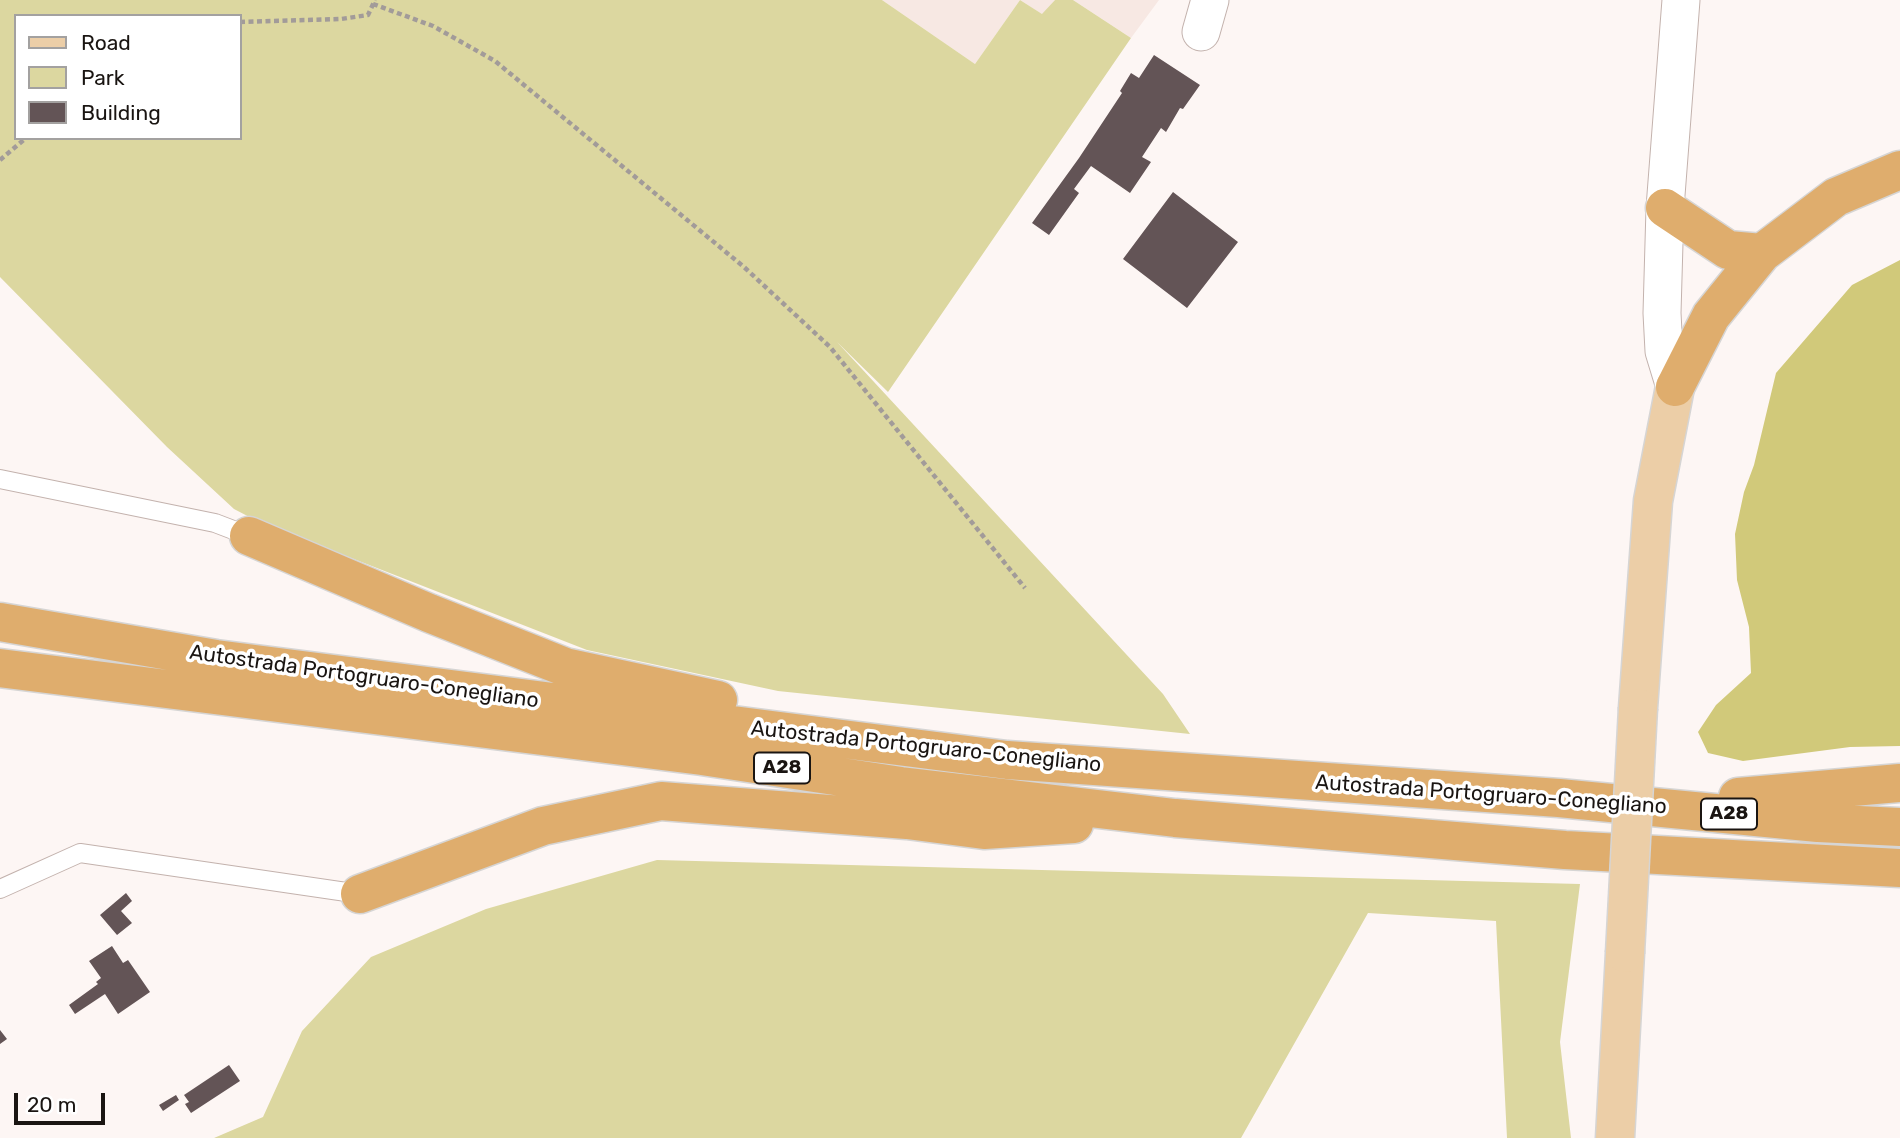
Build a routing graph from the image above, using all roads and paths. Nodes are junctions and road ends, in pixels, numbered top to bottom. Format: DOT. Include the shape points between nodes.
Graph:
graph roads {
  1 [pos="1681,0"];
  2 [pos="374,2"];
  3 [pos="242,22"];
  4 [pos="24,140"];
  5 [pos="0,160"];
  6 [pos="1900,170"];
  7 [pos="1665,208"];
  8 [pos="1762,253"];
  9 [pos="1675,387"];
  10 [pos="0,479"];
  11 [pos="249,536"];
  12 [pos="1025,588"];
  13 [pos="0,622"];
  14 [pos="0,668"];
  15 [pos="1007,760"];
  16 [pos="1900,783"];
  17 [pos="1559,798"];
  18 [pos="1175,818"];
  19 [pos="1900,827"];
  20 [pos="1565,850"];
  21 [pos="1900,868"];
  22 [pos="1900,887"];
  23 [pos="0,889"];
  24 [pos="360,894"];
  25 [pos="1615,1138"];
  1 -- 7 [label="street"];
  2 -- 3 [label="path" via="368,15"];
  2 -- 12 [label="path" via="433,26 495,61 744,267 831,347"];
  4 -- 5 [label="path"];
  6 -- 8 [label="highway" via="1836,197"];
  7 -- 8 [label="highway" via="1728,250"];
  7 -- 9 [label="street" via="1664,351"];
  8 -- 9 [label="highway" via="1712,316"];
  9 -- 25 [label="main road, bridge" via="1653,501"];
  10 -- 11 [label="lane" via="215,523"];
  11 -- 15 [label="highway" via="565,667 700,697 870,724"];
  13 -- 15 [label="highway, Autostrada Portogruaro-Conegliano / A28" via="216,659"];
  14 -- 18 [label="highway, Autostrada Portogruaro-Conegliano / A28"];
  15 -- 17 [label="highway, Autostrada Portogruaro-Conegliano / A28"];
  16 -- 17 [label="highway" via="1732,797"];
  17 -- 19 [label="highway, Autostrada Portogruaro-Conegliano / A28"];
  18 -- 20 [label="highway, Autostrada Portogruaro-Conegliano / A28"];
  18 -- 24 [label="highway" via="984,830 661,802 543,826"];
  20 -- 21 [label="highway, Autostrada Portogruaro-Conegliano / A28"];
  20 -- 22 [label="highway"];
  23 -- 24 [label="lane" via="80,853"];
}
